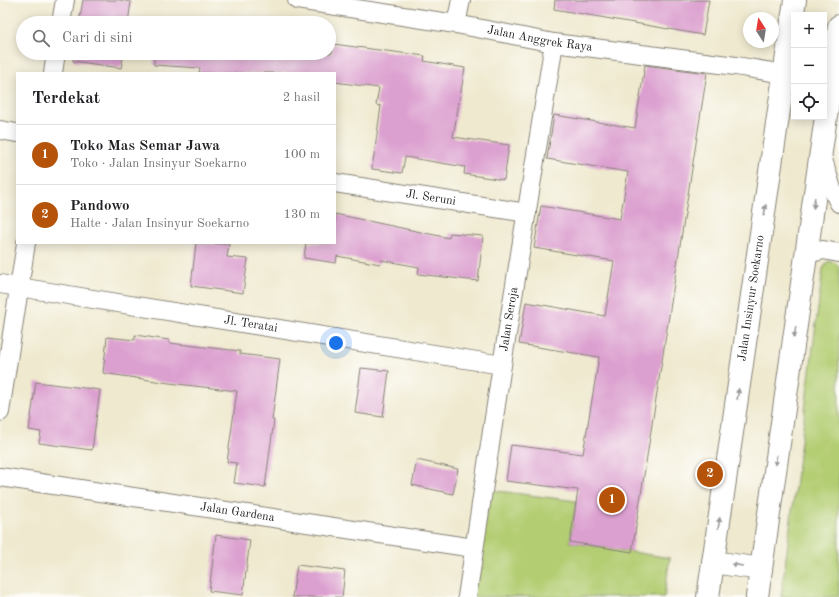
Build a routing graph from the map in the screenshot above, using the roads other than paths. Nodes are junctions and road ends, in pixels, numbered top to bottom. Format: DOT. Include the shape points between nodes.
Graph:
graph roads {
  1 [pos="65,0"];
  2 [pos="297,0"];
  3 [pos="461,0"];
  4 [pos="795,0"];
  5 [pos="62,16"];
  6 [pos="456,24"];
  7 [pos="839,26"];
  8 [pos="554,43"];
  9 [pos="55,60"];
  10 [pos="53,72"];
  11 [pos="784,74"];
  12 [pos="832,124"];
  13 [pos="0,130"];
  14 [pos="16,133"];
  15 [pos="821,152"];
  16 [pos="336,183"];
  17 [pos="839,203"];
  18 [pos="527,213"];
  19 [pos="26,244"];
  20 [pos="839,253"];
  21 [pos="806,254"];
  22 [pos="0,284"];
  23 [pos="19,287"];
  24 [pos="502,365"];
  25 [pos="0,412"];
  26 [pos="0,478"];
  27 [pos="474,548"];
  28 [pos="713,562"];
  29 [pos="761,569"];
  30 [pos="467,597"];
  31 [pos="708,597"];
  32 [pos="757,597"];
  1 -- 5 [label="street"];
  2 -- 6 [label="street, Jalan Anggrek Raya"];
  3 -- 6 [label="street"];
  4 -- 11 [label="main road, Jalan Insinyur Soekarno"];
  6 -- 8 [label="street, Jalan Anggrek Raya"];
  7 -- 12 [label="main road"];
  8 -- 11 [label="street, Jalan Anggrek Raya"];
  8 -- 18 [label="street, Jalan Seroja"];
  9 -- 10 [label="street"];
  28 -- 11 [label="main road, Jalan Insinyur Soekarno, one-way"];
  12 -- 15 [label="main road"];
  13 -- 14 [label="street"];
  15 -- 17 [label="street"];
  15 -- 21 [label="main road, one-way"];
  16 -- 18 [label="street, Jl. Seruni"];
  18 -- 24 [label="street, Jalan Seroja"];
  19 -- 23 [label="street"];
  20 -- 21 [label="street" via="823,250"];
  21 -- 29 [label="main road, one-way"];
  22 -- 23 [label="street, Jl. Teratai"];
  23 -- 24 [label="street, Jl. Teratai"];
  23 -- 25 [label="street"];
  24 -- 27 [label="street, Jalan Seroja"];
  26 -- 27 [label="street, Jalan Gardena"];
  27 -- 30 [label="street, Jalan Seroja"];
  29 -- 28 [label="main road, one-way"];
  28 -- 31 [label="main road, Jalan Insinyur Soekarno"];
  29 -- 32 [label="main road"];
}
